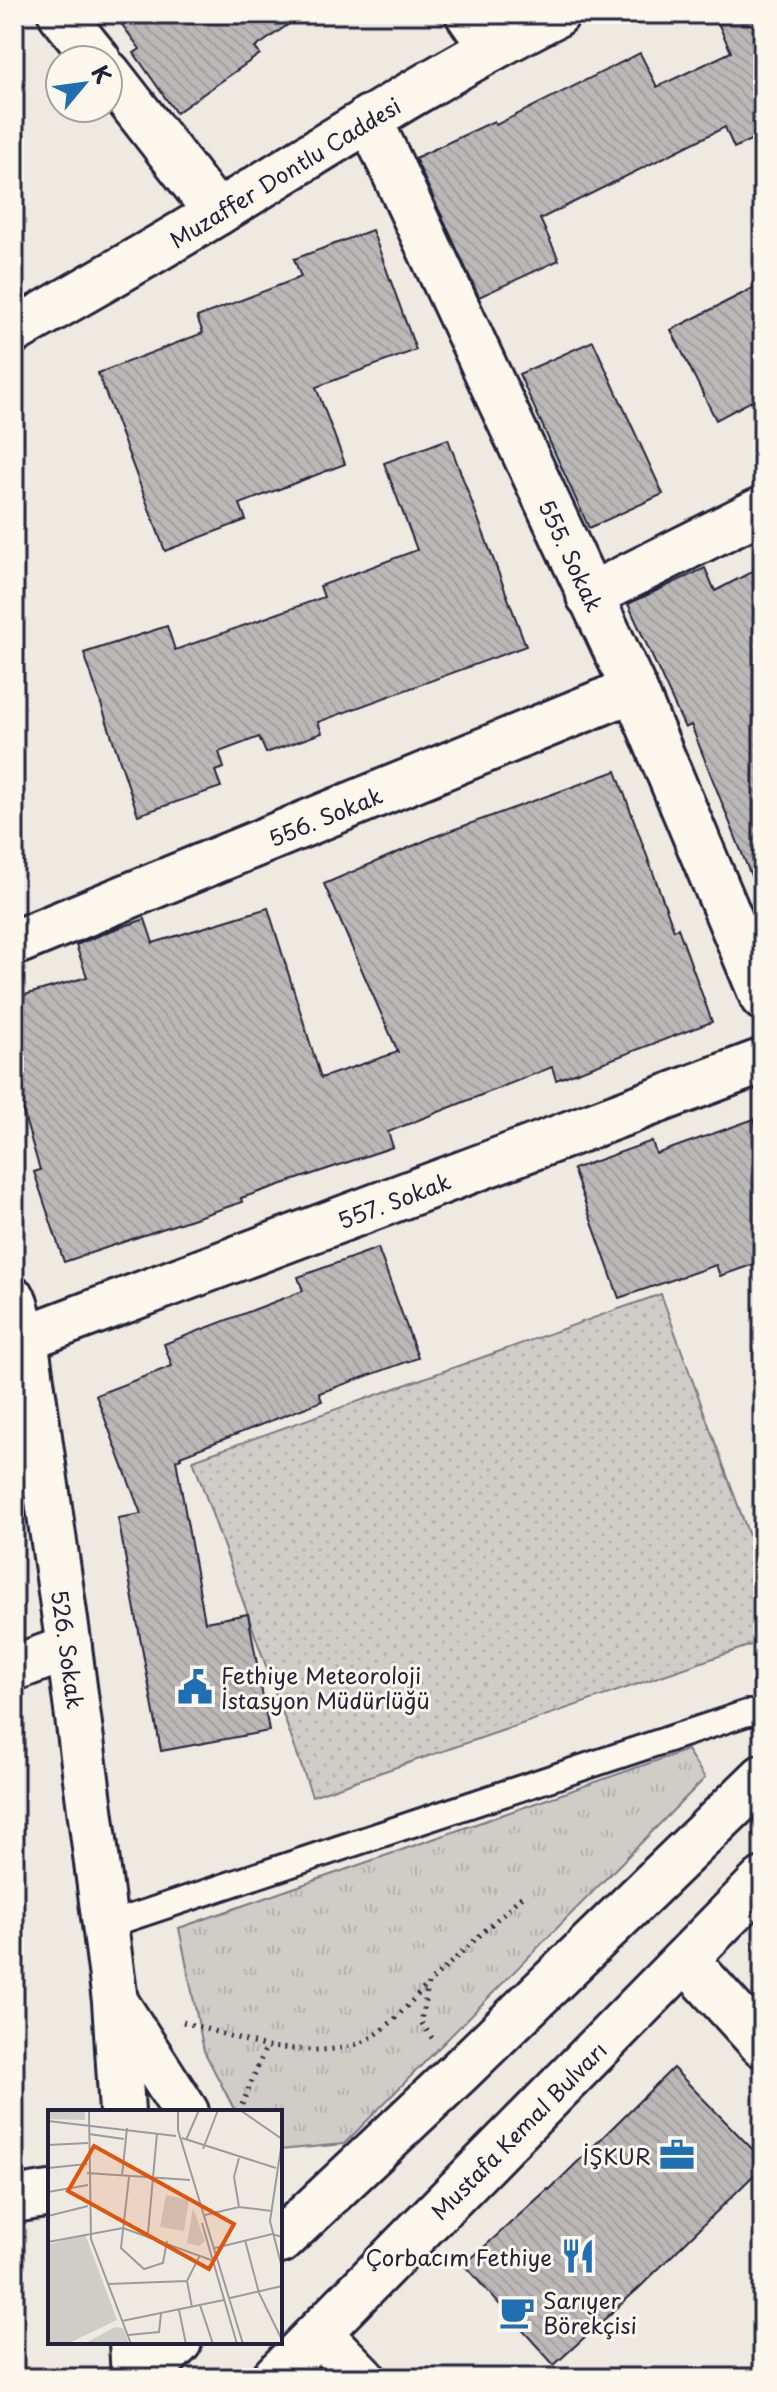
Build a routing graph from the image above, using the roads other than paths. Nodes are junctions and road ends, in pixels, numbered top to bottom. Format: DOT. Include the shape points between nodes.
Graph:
graph roads {
  1 [pos="61,14"];
  2 [pos="557,14"];
  3 [pos="480,31"];
  4 [pos="85,44"];
  5 [pos="124,94"];
  6 [pos="369,118"];
  7 [pos="217,213"];
  8 [pos="14,331"];
  9 [pos="763,509"];
  10 [pos="589,596"];
  11 [pos="634,689"];
  12 [pos="14,943"];
  13 [pos="763,998"];
  14 [pos="763,1061"];
  15 [pos="19,1319"];
  16 [pos="69,1648"];
  17 [pos="14,1668"];
  18 [pos="763,1713"];
  19 [pos="763,1777"];
  20 [pos="763,1880"];
  21 [pos="105,1926"];
  22 [pos="686,1960"];
  23 [pos="115,2001"];
  24 [pos="763,2045"];
  25 [pos="122,2110"];
  26 [pos="185,2110"];
  27 [pos="48,2194"];
  28 [pos="14,2200"];
  29 [pos="282,2239"];
  30 [pos="319,2333"];
  31 [pos="132,2344"];
  32 [pos="177,2344"];
  33 [pos="134,2378"];
  34 [pos="143,2378"];
  35 [pos="274,2378"];
  36 [pos="363,2378"];
  1 -- 4 [label="street"];
  2 -- 3 [label="street, Muzaffer Dontlu Caddesi"];
  3 -- 6 [label="street, Muzaffer Dontlu Caddesi"];
  5 -- 7 [label="street"];
  6 -- 7 [label="street, Muzaffer Dontlu Caddesi"];
  6 -- 10 [label="street, 555. Sokak"];
  7 -- 8 [label="street, Muzaffer Dontlu Caddesi"];
  9 -- 10 [label="street"];
  10 -- 11 [label="street, 555. Sokak"];
  11 -- 12 [label="street, 556. Sokak"];
  11 -- 13 [label="street, 555. Sokak"];
  14 -- 15 [label="street, 557. Sokak"];
  15 -- 16 [label="street, 526. Sokak"];
  16 -- 17 [label="street"];
  16 -- 21 [label="street, 526. Sokak"];
  18 -- 21 [label="lane" via="747,1713"];
  19 -- 29 [label="street"];
  20 -- 22 [label="street, Mustafa Kemal Bulvarı"];
  21 -- 23 [label="street, 526. Sokak"];
  22 -- 24 [label="street"];
  22 -- 30 [label="street, Mustafa Kemal Bulvarı"];
  23 -- 25 [label="street, 526. Sokak"];
  23 -- 26 [label="street"];
  27 -- 28 [label="street"];
  30 -- 35 [label="street, Mustafa Kemal Bulvarı"];
  30 -- 36 [label="street"];
  31 -- 33 [label="street"];
  32 -- 34 [label="street"];
}
